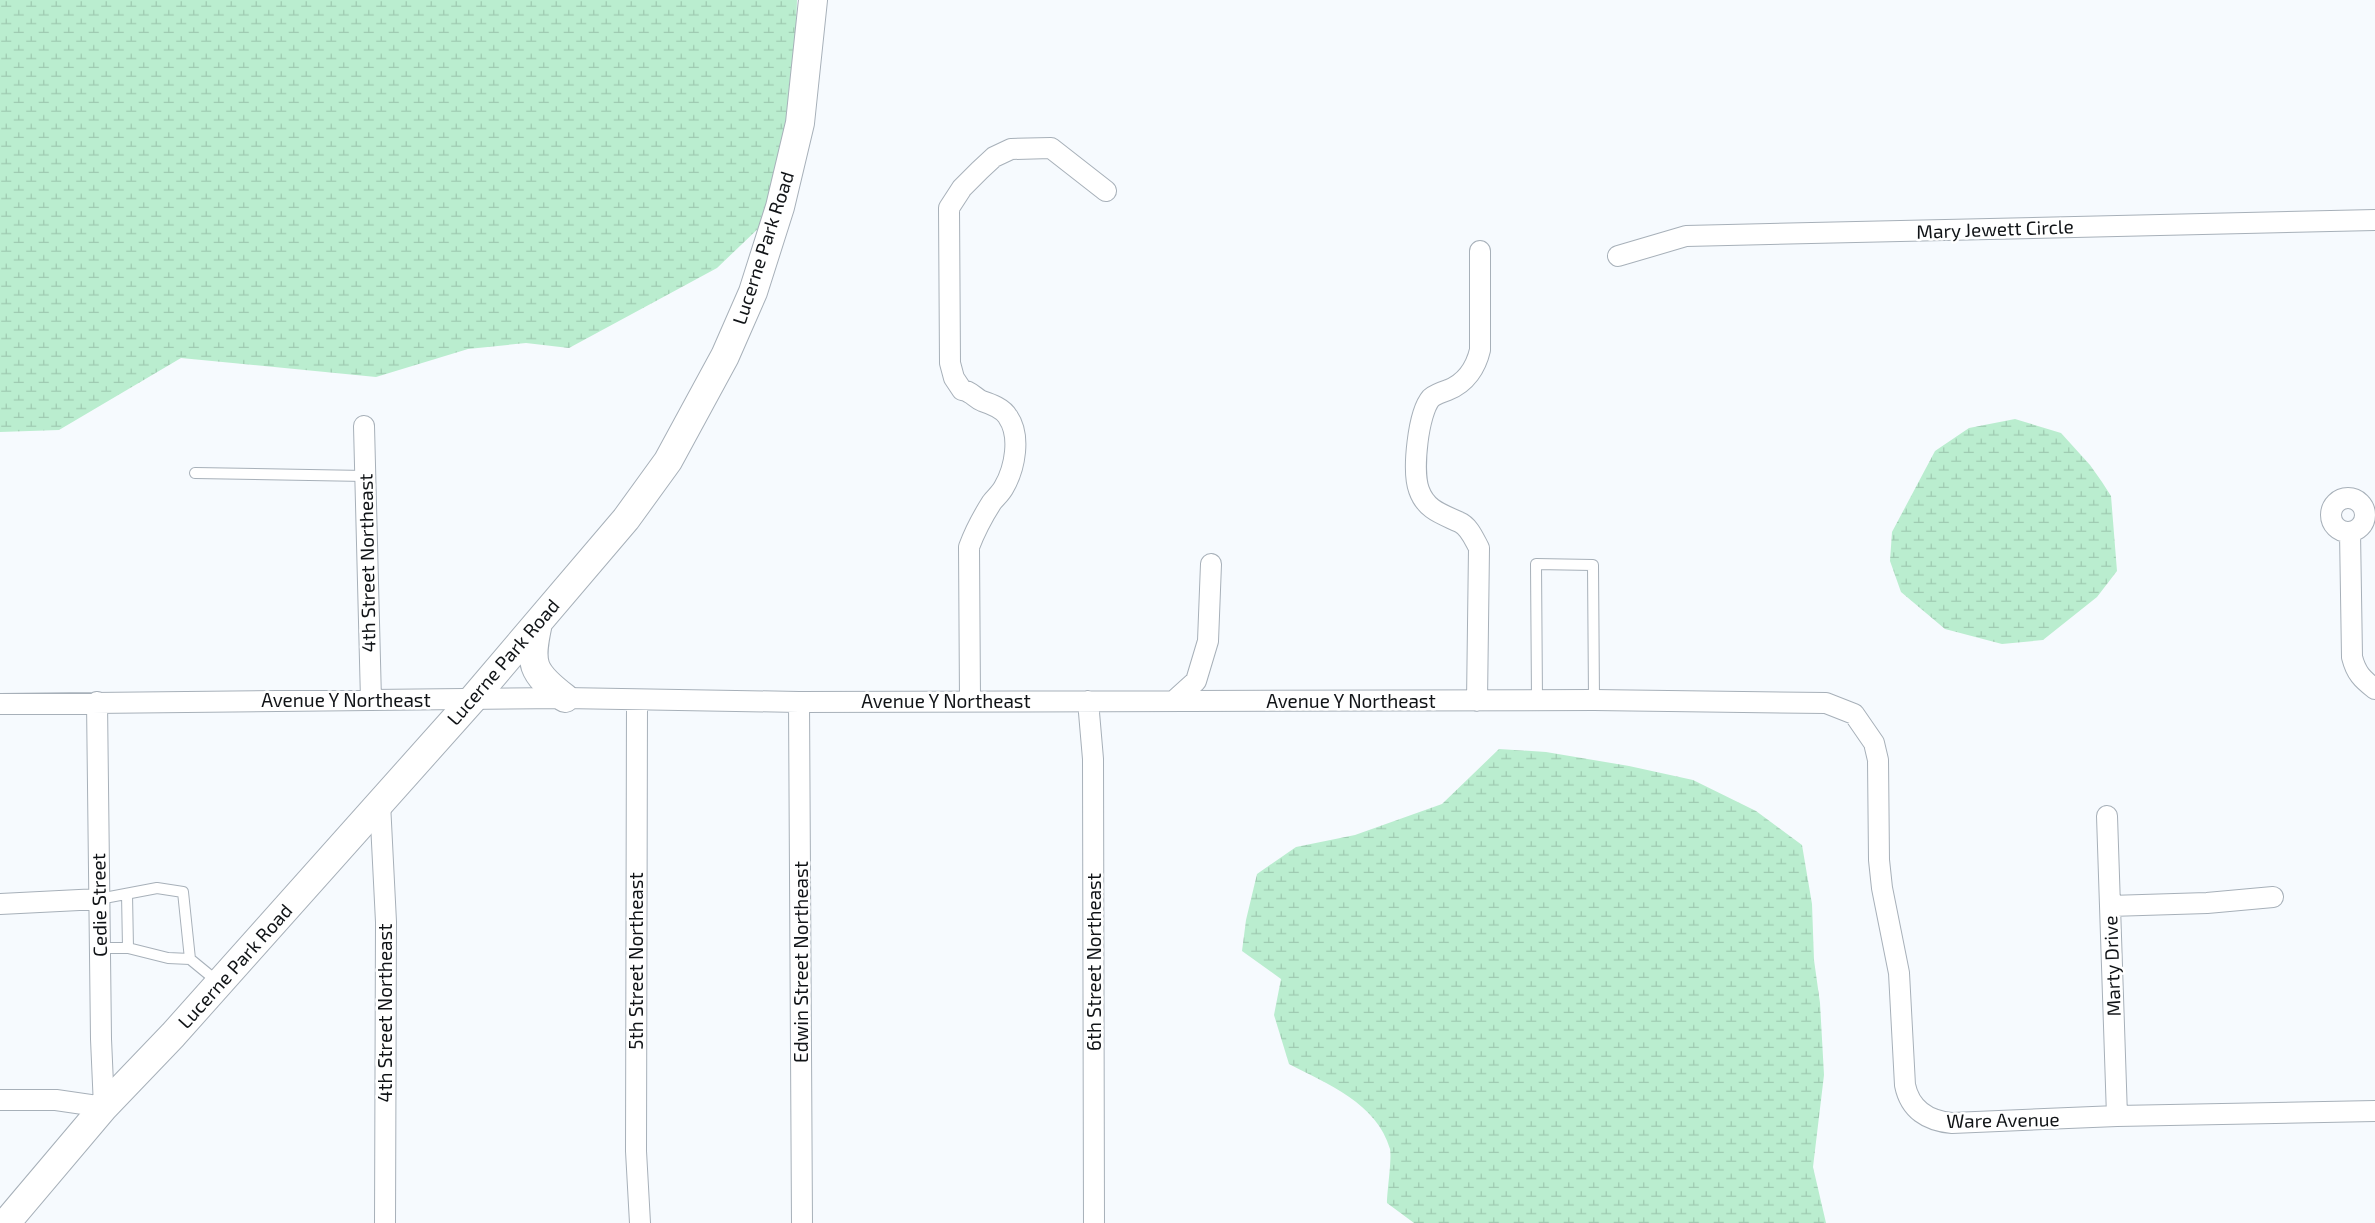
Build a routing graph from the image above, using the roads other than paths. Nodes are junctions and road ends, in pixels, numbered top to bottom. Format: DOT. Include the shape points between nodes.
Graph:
graph roads {
  1 [pos="813,0"];
  2 [pos="1106,191"];
  3 [pos="2375,220"];
  4 [pos="1480,251"];
  5 [pos="1618,256"];
  6 [pos="364,426"];
  7 [pos="195,473"];
  8 [pos="365,476"];
  9 [pos="2350,532"];
  10 [pos="1211,564"];
  11 [pos="538,623"];
  12 [pos="2375,690"];
  13 [pos="564,698"];
  14 [pos="371,700"];
  15 [pos="472,700"];
  16 [pos="637,700"];
  17 [pos="970,700"];
  18 [pos="1175,700"];
  19 [pos="1537,700"];
  20 [pos="1594,700"];
  21 [pos="1088,701"];
  22 [pos="1477,701"];
  23 [pos="97,702"];
  24 [pos="799,702"];
  25 [pos="0,704"];
  26 [pos="1874,743"];
  27 [pos="380,803"];
  28 [pos="2107,816"];
  29 [pos="127,894"];
  30 [pos="2273,896"];
  31 [pos="99,899"];
  32 [pos="0,904"];
  33 [pos="2110,906"];
  34 [pos="100,948"];
  35 [pos="128,948"];
  36 [pos="190,959"];
  37 [pos="219,983"];
  38 [pos="0,1100"];
  39 [pos="104,1107"];
  40 [pos="2375,1111"];
  41 [pos="2117,1116"];
  42 [pos="6,1223"];
  43 [pos="385,1223"];
  44 [pos="640,1223"];
  45 [pos="802,1223"];
  46 [pos="1094,1223"];
  1 -- 11 [label="main road, Lucerne Park Road" via="801,114 780,208 753,292 725,356 668,461 626,519"];
  2 -- 17 [label="street" via="1051,148 1011,148 980,170 962,188 949,208 950,363 954,378 962,390 994,405 1008,417 1015,444 1013,467 1004,489 975,530 970,547"];
  3 -- 5 [label="street, Mary Jewett Circle" via="1686,236"];
  4 -- 22 [label="street" via="1480,350 1476,364 1465,379 1433,397 1425,407 1420,419 1417,455 1419,489 1428,506 1470,530 1479,548"];
  6 -- 8 [label="street, 4th Street Northeast"];
  7 -- 8 [label="lane"];
  8 -- 14 [label="street, 4th Street Northeast"];
  9 -- 12 [label="street" via="2352,657 2357,673"];
  10 -- 18 [label="street" via="1208,641 1196,681"];
  11 -- 13 [label="main road" via="533,663 540,676"];
  11 -- 15 [label="main road, Lucerne Park Road"];
  13 -- 15 [label="street, Avenue Y Northeast"];
  13 -- 16 [label="street, Avenue Y Northeast"];
  14 -- 15 [label="street, Avenue Y Northeast"];
  14 -- 23 [label="street, Avenue Y Northeast"];
  15 -- 27 [label="main road, Lucerne Park Road"];
  16 -- 24 [label="street, Avenue Y Northeast"];
  16 -- 44 [label="street, 5th Street Northeast" via="636,1152"];
  17 -- 21 [label="street, Avenue Y Northeast"];
  17 -- 24 [label="street, Avenue Y Northeast"];
  18 -- 21 [label="street, Avenue Y Northeast"];
  18 -- 22 [label="street, Avenue Y Northeast"];
  19 -- 20 [label="street, Avenue Y Northeast"];
  19 -- 20 [label="lane" via="1536,564 1593,565"];
  19 -- 22 [label="street, Avenue Y Northeast"];
  20 -- 26 [label="street, Avenue Y Northeast" via="1826,702 1854,714"];
  21 -- 46 [label="street, 6th Street Northeast" via="1093,759"];
  23 -- 25 [label="street, Avenue Y Northeast"];
  23 -- 31 [label="street, Cedie Street"];
  24 -- 45 [label="street, Edwin Street Northeast"];
  26 -- 41 [label="street, Ware Avenue" via="1878,760 1879,860 1899,973 1907,1096 1920,1114 1938,1122"];
  27 -- 37 [label="main road, Lucerne Park Road"];
  27 -- 43 [label="street, 4th Street Northeast" via="386,922"];
  28 -- 33 [label="street, Marty Drive"];
  29 -- 31 [label="lane"];
  29 -- 35 [label="lane"];
  29 -- 36 [label="lane" via="157,888 183,892"];
  30 -- 33 [label="street"];
  31 -- 32 [label="street"];
  31 -- 34 [label="street, Cedie Street"];
  33 -- 41 [label="street, Marty Drive"];
  34 -- 35 [label="lane"];
  34 -- 39 [label="street, Cedie Street"];
  35 -- 36 [label="lane" via="168,958"];
  36 -- 37 [label="lane"];
  37 -- 39 [label="main road, Lucerne Park Road"];
  38 -- 39 [label="street" via="56,1100"];
  39 -- 42 [label="main road, Lucerne Park Road"];
  40 -- 41 [label="street, Ware Avenue"];
}
